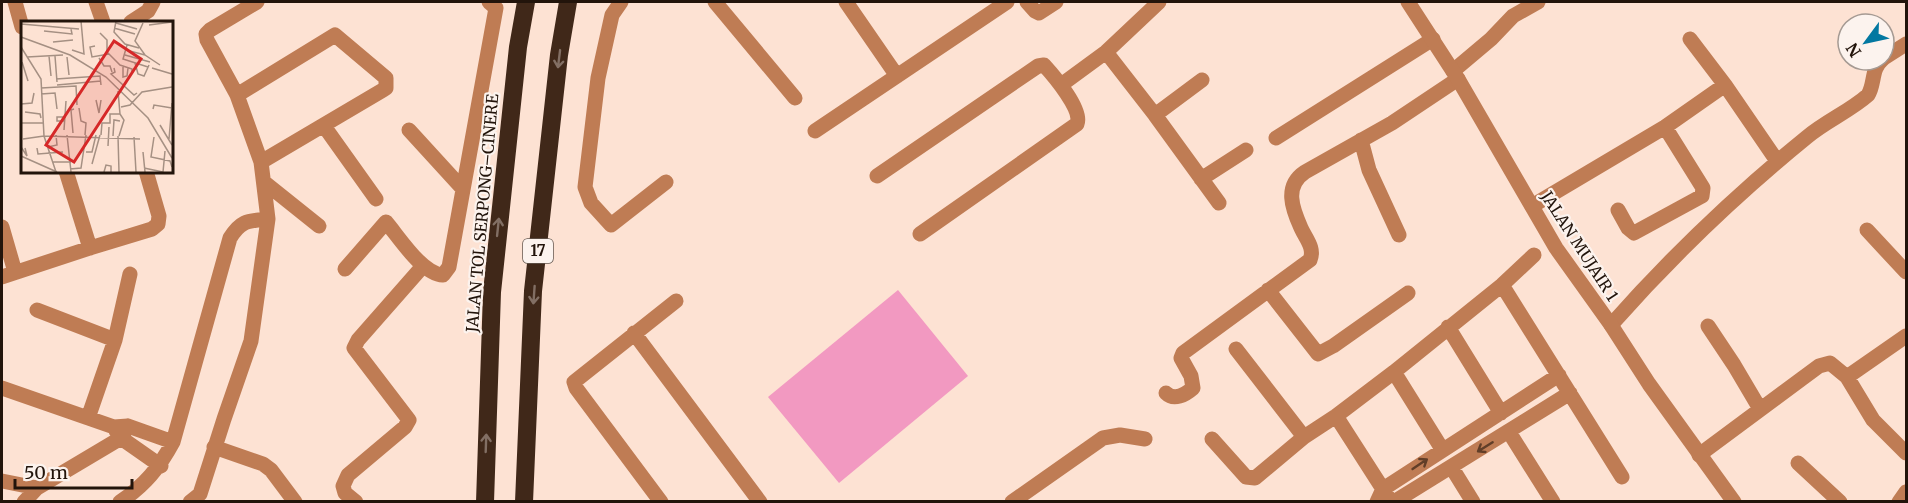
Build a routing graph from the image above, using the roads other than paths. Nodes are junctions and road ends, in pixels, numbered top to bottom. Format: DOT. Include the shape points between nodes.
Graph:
graph roads {
  1 [pos="15,2"];
  2 [pos="96,2"];
  3 [pos="153,2"];
  4 [pos="256,2"];
  5 [pos="489,2"];
  6 [pos="526,2"];
  7 [pos="568,2"];
  8 [pos="621,2"];
  9 [pos="715,2"];
  10 [pos="846,2"];
  11 [pos="1006,2"];
  12 [pos="1027,2"];
  13 [pos="1056,2"];
  14 [pos="1159,2"];
  15 [pos="1408,2"];
  16 [pos="1538,2"];
  17 [pos="103,21"];
  18 [pos="133,21"];
  19 [pos="21,23"];
  20 [pos="1433,39"];
  21 [pos="1690,39"];
  22 [pos="1106,52"];
  23 [pos="1874,72"];
  24 [pos="1455,75"];
  25 [pos="897,76"];
  26 [pos="1202,80"];
  27 [pos="1061,85"];
  28 [pos="1725,85"];
  29 [pos="237,95"];
  30 [pos="795,98"];
  31 [pos="1155,115"];
  32 [pos="324,126"];
  33 [pos="1665,127"];
  34 [pos="409,130"];
  35 [pos="815,131"];
  36 [pos="1276,138"];
  37 [pos="1361,141"];
  38 [pos="1246,150"];
  39 [pos="1777,161"];
  40 [pos="261,162"];
  41 [pos="66,172"];
  42 [pos="146,172"];
  43 [pos="877,176"];
  44 [pos="1201,179"];
  45 [pos="264,182"];
  46 [pos="666,182"];
  47 [pos="462,188"];
  48 [pos="376,199"];
  49 [pos="1219,203"];
  50 [pos="1532,206"];
  51 [pos="1618,210"];
  52 [pos="268,219"];
  53 [pos="319,226"];
  54 [pos="2,227"];
  55 [pos="1867,230"];
  56 [pos="920,234"];
  57 [pos="1399,235"];
  58 [pos="90,248"];
  59 [pos="1534,255"];
  60 [pos="423,266"];
  61 [pos="345,268"];
  62 [pos="1906,272"];
  63 [pos="130,274"];
  64 [pos="8,275"];
  65 [pos="1502,285"];
  66 [pos="1268,290"];
  67 [pos="1408,293"];
  68 [pos="676,302"];
  69 [pos="37,310"];
  70 [pos="1611,325"];
  71 [pos="1708,326"];
  72 [pos="1448,327"];
  73 [pos="634,333"];
  74 [pos="1906,336"];
  75 [pos="115,340"];
  76 [pos="1236,349"];
  77 [pos="1394,372"];
  78 [pos="1559,375"];
  79 [pos="1847,377"];
  80 [pos="2,388"];
  81 [pos="1166,393"];
  82 [pos="1570,393"];
  83 [pos="1760,409"];
  84 [pos="1501,413"];
  85 [pos="1336,416"];
  86 [pos="88,418"];
  87 [pos="121,430"];
  88 [pos="1509,432"];
  89 [pos="1304,437"];
  90 [pos="1145,439"];
  91 [pos="1212,439"];
  92 [pos="173,442"];
  93 [pos="214,447"];
  94 [pos="1442,449"];
  95 [pos="1906,453"];
  96 [pos="1699,455"];
  97 [pos="1798,463"];
  98 [pos="161,466"];
  99 [pos="1452,468"];
  100 [pos="1622,477"];
  101 [pos="2,481"];
  102 [pos="37,488"];
  103 [pos="1906,492"];
  104 [pos="1386,498"];
  105 [pos="199,499"];
  106 [pos="24,501"];
  107 [pos="120,501"];
  108 [pos="295,501"];
  109 [pos="356,501"];
  110 [pos="484,501"];
  111 [pos="524,501"];
  112 [pos="661,501"];
  113 [pos="760,501"];
  114 [pos="1012,501"];
  115 [pos="1473,501"];
  116 [pos="1553,501"];
  117 [pos="1734,501"];
  118 [pos="1840,501"];
  119 [pos="1899,501"];
  1 -- 19 [label="street"];
  2 -- 17 [label="street"];
  3 -- 18 [label="street" via="148,11"];
  4 -- 29 [label="street" via="206,34"];
  5 -- 47 [label="street" via="496,8"];
  110 -- 6 [label="highway, JALAN TOL SERPONG–CINERE, one-way" via="492,292"];
  7 -- 111 [label="highway, 17, one-way" via="533,291"];
  8 -- 46 [label="street" via="612,15 598,78 585,177 587,196 611,225"];
  9 -- 30 [label="street"];
  10 -- 25 [label="street"];
  11 -- 25 [label="street"];
  12 -- 13 [label="street" via="1039,13"];
  14 -- 22 [label="street"];
  15 -- 20 [label="street, JALAN MUJAIR 1"];
  16 -- 24 [label="street" via="1513,16"];
  20 -- 24 [label="street, JALAN MUJAIR 1"];
  20 -- 36 [label="street"];
  21 -- 28 [label="street"];
  22 -- 27 [label="street"];
  22 -- 31 [label="street"];
  23 -- 39 [label="street" via="1868,96 1818,128"];
  24 -- 37 [label="street" via="1392,123"];
  24 -- 50 [label="street, JALAN MUJAIR 1"];
  25 -- 35 [label="street"];
  26 -- 31 [label="street"];
  27 -- 43 [label="street" via="1044,65 1038,66"];
  27 -- 56 [label="street" via="1079,115 1077,124"];
  28 -- 33 [label="street"];
  28 -- 39 [label="street"];
  29 -- 32 [label="street" via="335,35 386,78 387,85"];
  29 -- 40 [label="street"];
  31 -- 44 [label="street"];
  32 -- 40 [label="street"];
  32 -- 48 [label="street"];
  33 -- 50 [label="street"];
  33 -- 51 [label="street" via="1702,188 1702,196 1634,232"];
  34 -- 47 [label="street"];
  37 -- 57 [label="street"];
  37 -- 66 [label="street" via="1294,181 1292,198 1312,254 1310,260"];
  38 -- 44 [label="street"];
  39 -- 70 [label="street" via="1656,274"];
  40 -- 45 [label="street"];
  41 -- 58 [label="street"];
  42 -- 58 [label="street" via="158,225"];
  44 -- 49 [label="street"];
  45 -- 52 [label="street"];
  45 -- 53 [label="street"];
  47 -- 60 [label="street" via="449,267 443,275 437,275"];
  50 -- 70 [label="street, JALAN MUJAIR 1" via="1556,248"];
  52 -- 92 [label="street" via="241,224 230,238"];
  52 -- 93 [label="street" via="251,341"];
  54 -- 64 [label="street"];
  55 -- 62 [label="street"];
  58 -- 64 [label="street"];
  59 -- 65 [label="street"];
  60 -- 61 [label="street" via="386,222"];
  60 -- 109 [label="street" via="354,348 409,420 348,475 343,486 345,493"];
  63 -- 75 [label="street"];
  65 -- 72 [label="street"];
  65 -- 78 [label="street"];
  66 -- 67 [label="street" via="1320,354"];
  66 -- 81 [label="street" via="1183,354 1181,358 1193,388 1176,397"];
  68 -- 73 [label="street"];
  69 -- 75 [label="street"];
  70 -- 96 [label="street, JALAN MUJAIR 1"];
  71 -- 83 [label="street"];
  72 -- 77 [label="street"];
  72 -- 84 [label="street"];
  73 -- 112 [label="street" via="574,382"];
  73 -- 113 [label="street"];
  74 -- 79 [label="street"];
  75 -- 86 [label="street"];
  76 -- 89 [label="street"];
  77 -- 85 [label="street"];
  77 -- 94 [label="street"];
  78 -- 82 [label="street"];
  78 -- 84 [label="street"];
  79 -- 83 [label="street" via="1827,363"];
  79 -- 95 [label="street" via="1873,420"];
  80 -- 86 [label="street"];
  82 -- 88 [label="street"];
  82 -- 100 [label="street"];
  83 -- 96 [label="street"];
  84 -- 94 [label="street"];
  85 -- 89 [label="street"];
  85 -- 104 [label="street"];
  86 -- 87 [label="street"];
  87 -- 92 [label="street"];
  87 -- 98 [label="street"];
  87 -- 102 [label="street"];
  88 -- 99 [label="street, one-way"];
  88 -- 116 [label="street"];
  89 -- 91 [label="street" via="1250,479"];
  90 -- 114 [label="street" via="1120,435 1103,438"];
  92 -- 98 [label="street"];
  93 -- 105 [label="street"];
  93 -- 108 [label="street" via="263,464"];
  104 -- 94 [label="street, one-way"];
  96 -- 117 [label="street, JALAN MUJAIR 1"];
  97 -- 118 [label="street"];
  98 -- 107 [label="street"];
  99 -- 104 [label="street"];
  99 -- 115 [label="street"];
  101 -- 102 [label="street"];
  102 -- 106 [label="street"];
  103 -- 119 [label="street"];
}
